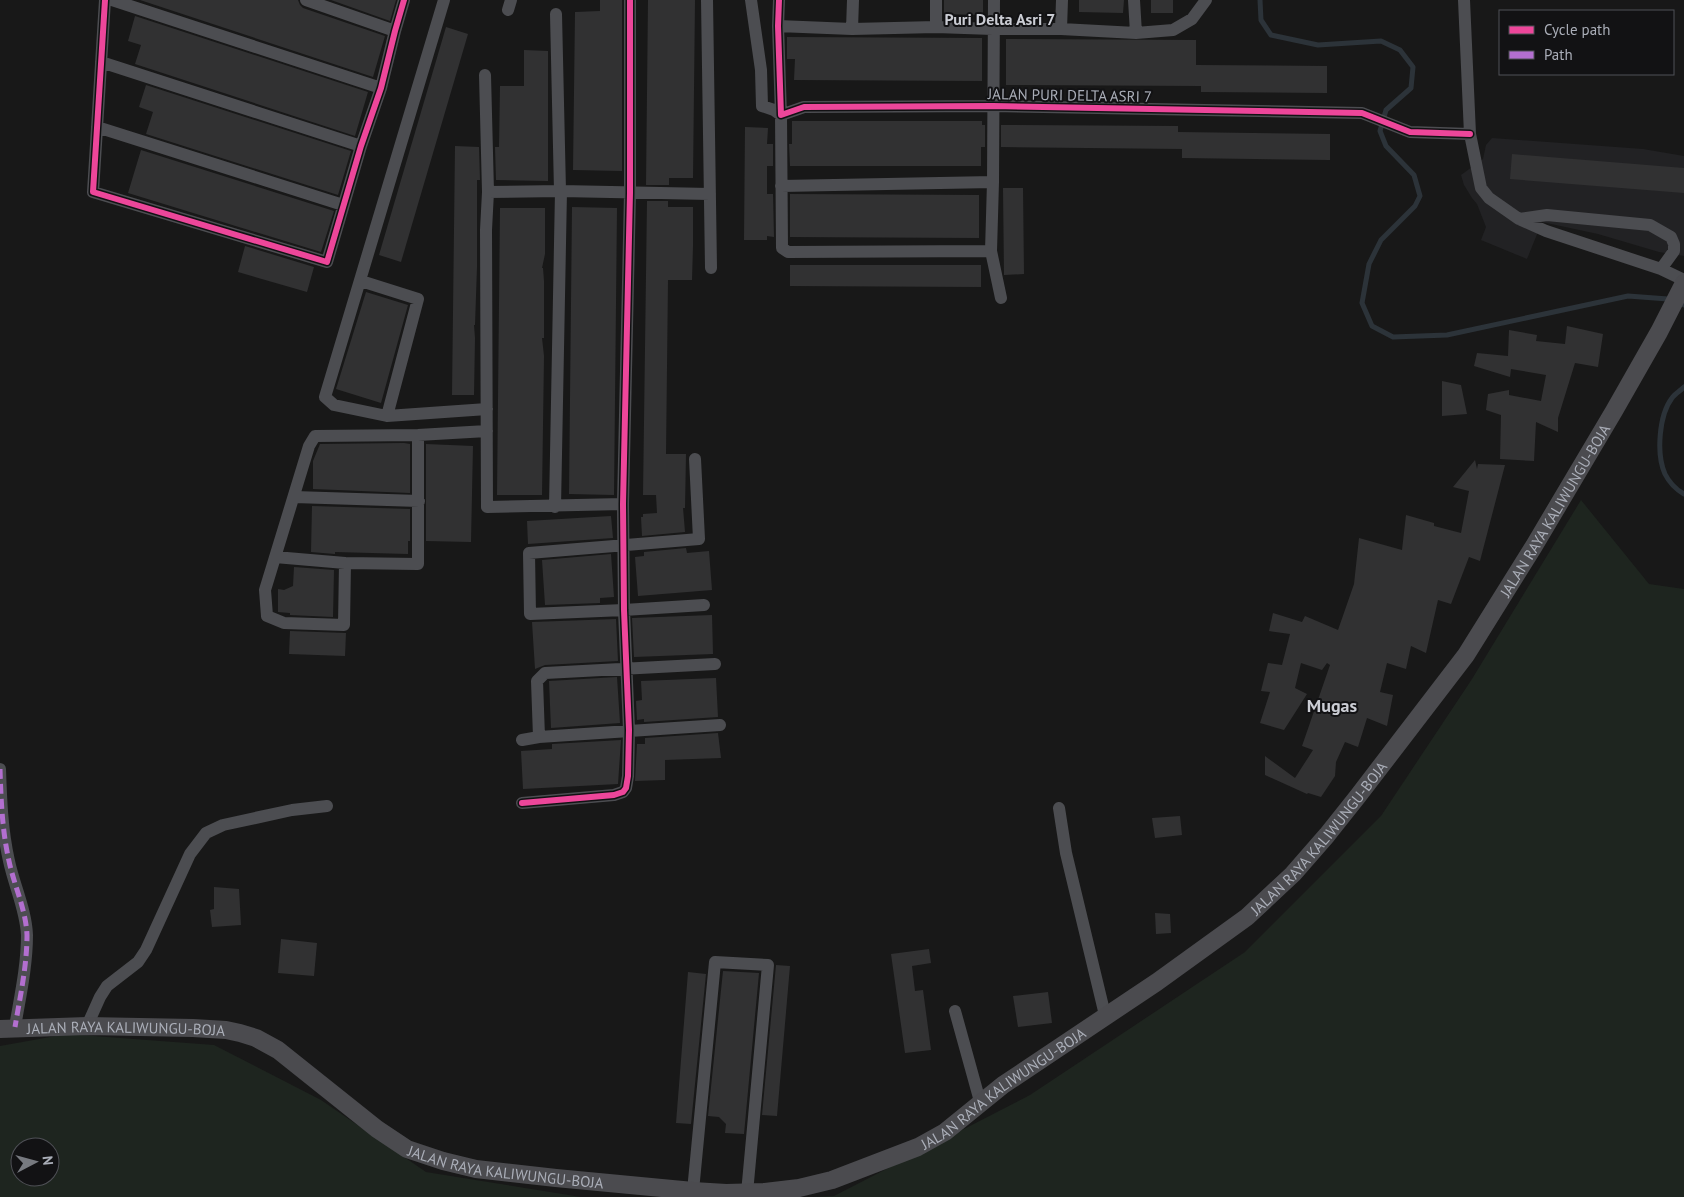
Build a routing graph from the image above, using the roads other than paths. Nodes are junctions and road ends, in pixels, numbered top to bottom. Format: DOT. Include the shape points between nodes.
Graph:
graph roads {
  1 [pos="105,0"];
  2 [pos="112,0"];
  3 [pos="306,0"];
  4 [pos="404,0"];
  5 [pos="444,0"];
  6 [pos="630,0"];
  7 [pos="707,0"];
  8 [pos="751,0"];
  9 [pos="779,0"];
  10 [pos="853,0"];
  11 [pos="936,0"];
  12 [pos="994,0"];
  13 [pos="1062,0"];
  14 [pos="1134,0"];
  15 [pos="1206,0"];
  16 [pos="1464,0"];
  17 [pos="556,14"];
  18 [pos="778,26"];
  19 [pos="936,27"];
  20 [pos="852,29"];
  21 [pos="993,29"];
  22 [pos="1061,29"];
  23 [pos="395,31"];
  24 [pos="1136,33"];
  25 [pos="101,62"];
  26 [pos="485,75"];
  27 [pos="381,88"];
  28 [pos="992,106"];
  29 [pos="782,116"];
  30 [pos="97,127"];
  31 [pos="1470,134"];
  32 [pos="362,146"];
  33 [pos="993,182"];
  34 [pos="781,186"];
  35 [pos="561,191"];
  36 [pos="488,192"];
  37 [pos="630,193"];
  38 [pos="710,194"];
  39 [pos="343,205"];
  40 [pos="1519,220"];
  41 [pos="991,251"];
  42 [pos="711,268"];
  43 [pos="1661,269"];
  44 [pos="361,281"];
  45 [pos="1682,285"];
  46 [pos="1001,298"];
  47 [pos="487,408"];
  48 [pos="387,416"];
  49 [pos="487,431"];
  50 [pos="418,435"];
  51 [pos="695,459"];
  52 [pos="294,497"];
  53 [pos="419,501"];
  54 [pos="623,504"];
  55 [pos="555,507"];
  56 [pos="623,545"];
  57 [pos="274,558"];
  58 [pos="345,563"];
  59 [pos="704,605"];
  60 [pos="624,610"];
  61 [pos="715,664"];
  62 [pos="626,669"];
  63 [pos="720,725"];
  64 [pos="629,730"];
  65 [pos="539,737"];
  66 [pos="522,740"];
  67 [pos="0,769"];
  68 [pos="522,803"];
  69 [pos="327,806"];
  70 [pos="1059,808"];
  71 [pos="955,1011"];
  72 [pos="1105,1015"];
  73 [pos="87,1026"];
  74 [pos="8,1028"];
  75 [pos="980,1105"];
  76 [pos="693,1191"];
  77 [pos="747,1192"];
  1 -- 25 [label="street"];
  2 -- 27 [label="street"];
  3 -- 23 [label="street"];
  4 -- 23 [label="street"];
  5 -- 44 [label="street"];
  6 -- 37 [label="street"];
  7 -- 38 [label="street"];
  8 -- 29 [label="street" via="761,70 762,106"];
  9 -- 18 [label="street"];
  10 -- 20 [label="street"];
  11 -- 19 [label="street"];
  12 -- 21 [label="street, JALAN PURI DELTA ASRI 7"];
  13 -- 22 [label="street"];
  14 -- 24 [label="street"];
  15 -- 24 [label="street" via="1192,19 1173,30"];
  16 -- 31 [label="street"];
  17 -- 35 [label="street"];
  18 -- 20 [label="street"];
  18 -- 29 [label="street"];
  19 -- 20 [label="street"];
  19 -- 21 [label="street"];
  21 -- 22 [label="street"];
  21 -- 28 [label="street, JALAN PURI DELTA ASRI 7"];
  22 -- 24 [label="street"];
  23 -- 27 [label="street"];
  25 -- 30 [label="street"];
  25 -- 32 [label="street"];
  26 -- 36 [label="street"];
  27 -- 32 [label="street"];
  28 -- 29 [label="street, JALAN PURI DELTA ASRI 7" via="804,107"];
  28 -- 31 [label="street, JALAN PURI DELTA ASRI 7" via="1362,112 1410,132"];
  28 -- 33 [label="street, JALAN PURI DELTA ASRI 7"];
  29 -- 34 [label="street"];
  30 -- 39 [label="street"];
  30 -- 39 [label="street" via="93,192 327,262"];
  31 -- 40 [label="street" via="1481,188 1488,198"];
  32 -- 39 [label="street"];
  33 -- 34 [label="street"];
  33 -- 41 [label="street, JALAN PURI DELTA ASRI 7"];
  34 -- 41 [label="street" via="782,248 788,252"];
  35 -- 36 [label="street"];
  35 -- 37 [label="street"];
  35 -- 55 [label="street"];
  36 -- 47 [label="street"];
  37 -- 38 [label="street"];
  37 -- 54 [label="street"];
  38 -- 42 [label="street"];
  40 -- 43 [label="street"];
  40 -- 43 [label="street" via="1547,215 1650,225 1671,237 1674,244 1674,251"];
  41 -- 46 [label="street, JALAN PURI DELTA ASRI 7"];
  43 -- 45 [label="street"];
  44 -- 48 [label="street" via="418,299"];
  44 -- 48 [label="street" via="325,397 334,405"];
  45 -- 72 [label="main road, JALAN RAYA KALIWUNGU-BOJA" via="1659,332 1466,655 1327,836 1293,874 1247,917"];
  47 -- 48 [label="street"];
  47 -- 49 [label="street"];
  49 -- 50 [label="street"];
  49 -- 55 [label="street" via="487,507"];
  50 -- 52 [label="street" via="315,436"];
  50 -- 53 [label="street"];
  51 -- 56 [label="street" via="699,539"];
  52 -- 53 [label="street"];
  52 -- 57 [label="street"];
  53 -- 58 [label="street" via="418,564"];
  54 -- 55 [label="street"];
  54 -- 56 [label="street"];
  56 -- 60 [label="street"];
  56 -- 60 [label="street" via="529,553 530,614"];
  57 -- 58 [label="street"];
  57 -- 58 [label="street" via="265,590 267,616 284,623 344,625"];
  59 -- 60 [label="street"];
  60 -- 62 [label="street"];
  61 -- 62 [label="street"];
  62 -- 64 [label="street"];
  62 -- 65 [label="street" via="544,673 537,681"];
  63 -- 64 [label="street"];
  64 -- 65 [label="street"];
  64 -- 68 [label="street" via="628,784 623,792"];
  65 -- 66 [label="street"];
  67 -- 74 [label="street" via="3,829 23,909 26,935 24,969"];
  69 -- 73 [label="street" via="223,825 206,834 190,854 146,950 138,962 107,986"];
  70 -- 72 [label="street" via="1066,853"];
  71 -- 75 [label="street"];
  72 -- 75 [label="main road, JALAN RAYA KALIWUNGU-BOJA" via="1003,1085"];
  73 -- 74 [label="main road, JALAN RAYA KALIWUNGU-BOJA"];
  73 -- 76 [label="main road, JALAN RAYA KALIWUNGU-BOJA" via="226,1030 256,1038 278,1050 396,1142 443,1161 476,1169"];
  75 -- 77 [label="main road, JALAN RAYA KALIWUNGU-BOJA" via="945,1132 874,1165 799,1188"];
  76 -- 77 [label="main road, JALAN RAYA KALIWUNGU-BOJA"];
  76 -- 77 [label="street" via="715,962 768,965"];
}
